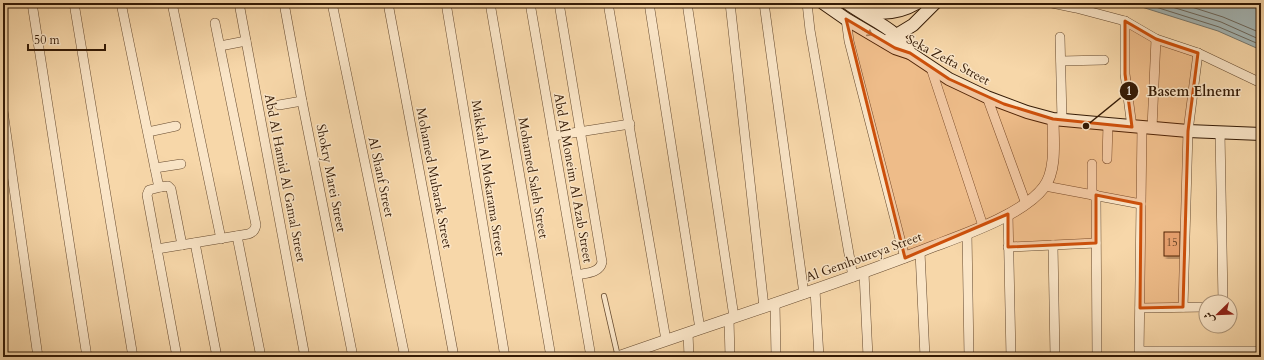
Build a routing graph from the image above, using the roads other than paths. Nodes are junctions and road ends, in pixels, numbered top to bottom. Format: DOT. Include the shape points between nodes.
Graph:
graph roads {
  1 [pos="32,3"];
  2 [pos="74,3"];
  3 [pos="121,3"];
  4 [pos="172,3"];
  5 [pos="239,3"];
  6 [pos="284,3"];
  7 [pos="332,3"];
  8 [pos="388,3"];
  9 [pos="446,3"];
  10 [pos="490,3"];
  11 [pos="530,3"];
  12 [pos="559,3"];
  13 [pos="608,3"];
  14 [pos="649,3"];
  15 [pos="687,3"];
  16 [pos="730,3"];
  17 [pos="764,3"];
  18 [pos="807,3"];
  19 [pos="823,3"];
  20 [pos="917,3"];
  21 [pos="935,3"];
  22 [pos="1052,3"];
  23 [pos="850,5"];
  24 [pos="846,20"];
  25 [pos="1125,22"];
  26 [pos="215,23"];
  27 [pos="896,36"];
  28 [pos="1060,37"];
  29 [pos="1156,39"];
  30 [pos="246,40"];
  31 [pos="884,42"];
  32 [pos="220,46"];
  33 [pos="910,53"];
  34 [pos="1198,53"];
  35 [pos="1104,60"];
  36 [pos="1061,61"];
  37 [pos="932,68"];
  38 [pos="1261,83"];
  39 [pos="986,97"];
  40 [pos="302,101"];
  41 [pos="279,105"];
  42 [pos="3,111"];
  43 [pos="1058,120"];
  44 [pos="630,124"];
  45 [pos="1108,124"];
  46 [pos="176,126"];
  47 [pos="1142,127"];
  48 [pos="1188,131"];
  49 [pos="148,132"];
  50 [pos="580,132"];
  51 [pos="1220,132"];
  52 [pos="1261,134"];
  53 [pos="553,136"];
  54 [pos="1107,159"];
  55 [pos="181,164"];
  56 [pos="1092,164"];
  57 [pos="155,168"];
  58 [pos="1045,186"];
  59 [pos="161,187"];
  60 [pos="1094,195"];
  61 [pos="1026,204"];
  62 [pos="1141,204"];
  63 [pos="1008,214"];
  64 [pos="983,226"];
  65 [pos="967,233"];
  66 [pos="237,236"];
  67 [pos="221,239"];
  68 [pos="195,243"];
  69 [pos="1096,243"];
  70 [pos="182,245"];
  71 [pos="1053,245"];
  72 [pos="1008,247"];
  73 [pos="158,249"];
  74 [pos="920,252"];
  75 [pos="905,258"];
  76 [pos="864,273"];
  77 [pos="576,275"];
  78 [pos="853,276"];
  79 [pos="815,290"];
  80 [pos="804,294"];
  81 [pos="1223,294"];
  82 [pos="604,296"];
  83 [pos="769,305"];
  84 [pos="1198,306"];
  85 [pos="1183,307"];
  86 [pos="1140,308"];
  87 [pos="732,318"];
  88 [pos="700,328"];
  89 [pos="688,333"];
  90 [pos="666,340"];
  91 [pos="1261,351"];
  92 [pos="644,352"];
  93 [pos="1140,354"];
  94 [pos="38,357"];
  95 [pos="87,357"];
  96 [pos="133,357"];
  97 [pos="177,357"];
  98 [pos="217,357"];
  99 [pos="261,357"];
  100 [pos="305,357"];
  101 [pos="353,357"];
  102 [pos="405,357"];
  103 [pos="454,357"];
  104 [pos="505,357"];
  105 [pos="551,357"];
  106 [pos="591,357"];
  107 [pos="618,357"];
  108 [pos="689,357"];
  109 [pos="730,357"];
  110 [pos="776,357"];
  111 [pos="819,357"];
  112 [pos="868,357"];
  113 [pos="925,357"];
  114 [pos="969,357"];
  115 [pos="1012,357"];
  116 [pos="1055,357"];
  117 [pos="1097,357"];
  1 -- 95 [label="street"];
  2 -- 96 [label="street"];
  3 -- 49 [label="street"];
  4 -- 67 [label="street"];
  5 -- 30 [label="street, Abd Al Hamid Al Gamal Street"];
  6 -- 40 [label="street, Shokry Marei Street"];
  7 -- 102 [label="street, Al Shanf Street"];
  8 -- 103 [label="street, Mohamed Mubarak Street"];
  9 -- 104 [label="street, Makkah Al Mokarama Street"];
  10 -- 105 [label="street, Mohamed Saleh Street"];
  11 -- 53 [label="street, Abd Al Moneim Al Azab Street"];
  12 -- 50 [label="street"];
  13 -- 44 [label="street"];
  14 -- 88 [label="street"];
  15 -- 87 [label="street"];
  16 -- 83 [label="street"];
  17 -- 80 [label="street"];
  18 -- 78 [label="street"];
  19 -- 24 [label="main road, Seka Zefta Street"];
  20 -- 23 [label="main road" via="888,13 876,13"];
  21 -- 27 [label="main road" via="921,18"];
  22 -- 25 [label="street"];
  23 -- 27 [label="main road"];
  24 -- 31 [label="main road, Seka Zefta Street, one-way"];
  24 -- 75 [label="street" via="849,41"];
  25 -- 29 [label="street"];
  25 -- 47 [label="street" via="1125,74"];
  26 -- 32 [label="street"];
  27 -- 31 [label="main road"];
  27 -- 33 [label="main road"];
  28 -- 36 [label="street"];
  29 -- 34 [label="street"];
  29 -- 47 [label="street"];
  30 -- 32 [label="street"];
  30 -- 100 [label="street, Abd Al Hamid Al Gamal Street"];
  31 -- 33 [label="main road, Seka Zefta Street"];
  32 -- 66 [label="street" via="256,225 254,231"];
  33 -- 37 [label="main road, Seka Zefta Street"];
  34 -- 38 [label="street"];
  34 -- 48 [label="street"];
  35 -- 36 [label="street"];
  36 -- 43 [label="street"];
  37 -- 39 [label="main road, Seka Zefta Street"];
  37 -- 64 [label="street"];
  39 -- 43 [label="main road, Seka Zefta Street"];
  39 -- 61 [label="street"];
  40 -- 41 [label="street"];
  40 -- 101 [label="street, Shokry Marei Street"];
  42 -- 94 [label="street"];
  43 -- 45 [label="main road, Seka Zefta Street"];
  43 -- 58 [label="street, Al Gemhoureya Street" via="1052,168"];
  44 -- 50 [label="street"];
  44 -- 90 [label="street"];
  45 -- 47 [label="main road, Seka Zefta Street"];
  45 -- 54 [label="street"];
  46 -- 49 [label="street"];
  47 -- 48 [label="main road, Seka Zefta Street"];
  47 -- 62 [label="street"];
  48 -- 51 [label="main road, Seka Zefta Street"];
  48 -- 85 [label="street"];
  49 -- 57 [label="street"];
  50 -- 53 [label="street"];
  50 -- 77 [label="street" via="602,262 597,270"];
  51 -- 52 [label="main road, Seka Zefta Street"];
  51 -- 81 [label="street"];
  53 -- 77 [label="street, Abd Al Moneim Al Azab Street"];
  55 -- 57 [label="street"];
  56 -- 60 [label="street"];
  57 -- 59 [label="street"];
  58 -- 60 [label="street"];
  58 -- 61 [label="street, Al Gemhoureya Street"];
  59 -- 70 [label="street" via="168,186 171,189"];
  59 -- 73 [label="street" via="150,190 147,194"];
  60 -- 62 [label="street"];
  60 -- 69 [label="street"];
  61 -- 63 [label="street, Al Gemhoureya Street"];
  62 -- 86 [label="street"];
  63 -- 64 [label="street, Al Gemhoureya Street"];
  63 -- 72 [label="street"];
  64 -- 65 [label="street, Al Gemhoureya Street"];
  65 -- 74 [label="street, Al Gemhoureya Street"];
  65 -- 114 [label="street"];
  66 -- 67 [label="street"];
  66 -- 99 [label="street"];
  67 -- 68 [label="street"];
  68 -- 70 [label="street"];
  68 -- 98 [label="street"];
  69 -- 71 [label="street"];
  69 -- 117 [label="street"];
  70 -- 73 [label="street"];
  71 -- 72 [label="street"];
  71 -- 116 [label="street"];
  72 -- 115 [label="street"];
  73 -- 97 [label="street"];
  74 -- 75 [label="street, Al Gemhoureya Street"];
  74 -- 113 [label="street"];
  75 -- 76 [label="street, Al Gemhoureya Street"];
  76 -- 78 [label="street, Al Gemhoureya Street"];
  76 -- 112 [label="street"];
  77 -- 106 [label="street, Abd Al Moneim Al Azab Street"];
  78 -- 79 [label="street, Al Gemhoureya Street"];
  79 -- 80 [label="street, Al Gemhoureya Street"];
  79 -- 111 [label="street"];
  80 -- 83 [label="street, Al Gemhoureya Street"];
  82 -- 107 [label="lane"];
  83 -- 87 [label="street, Al Gemhoureya Street"];
  83 -- 110 [label="street"];
  84 -- 85 [label="street"];
  85 -- 86 [label="street"];
  86 -- 93 [label="street"];
  87 -- 88 [label="street, Al Gemhoureya Street"];
  87 -- 109 [label="street"];
  88 -- 89 [label="street, Al Gemhoureya Street"];
  89 -- 90 [label="street, Al Gemhoureya Street"];
  89 -- 108 [label="street"];
  90 -- 92 [label="street, Al Gemhoureya Street"];
  91 -- 93 [label="street"];
  92 -- 107 [label="street, Al Gemhoureya Street"];
}
